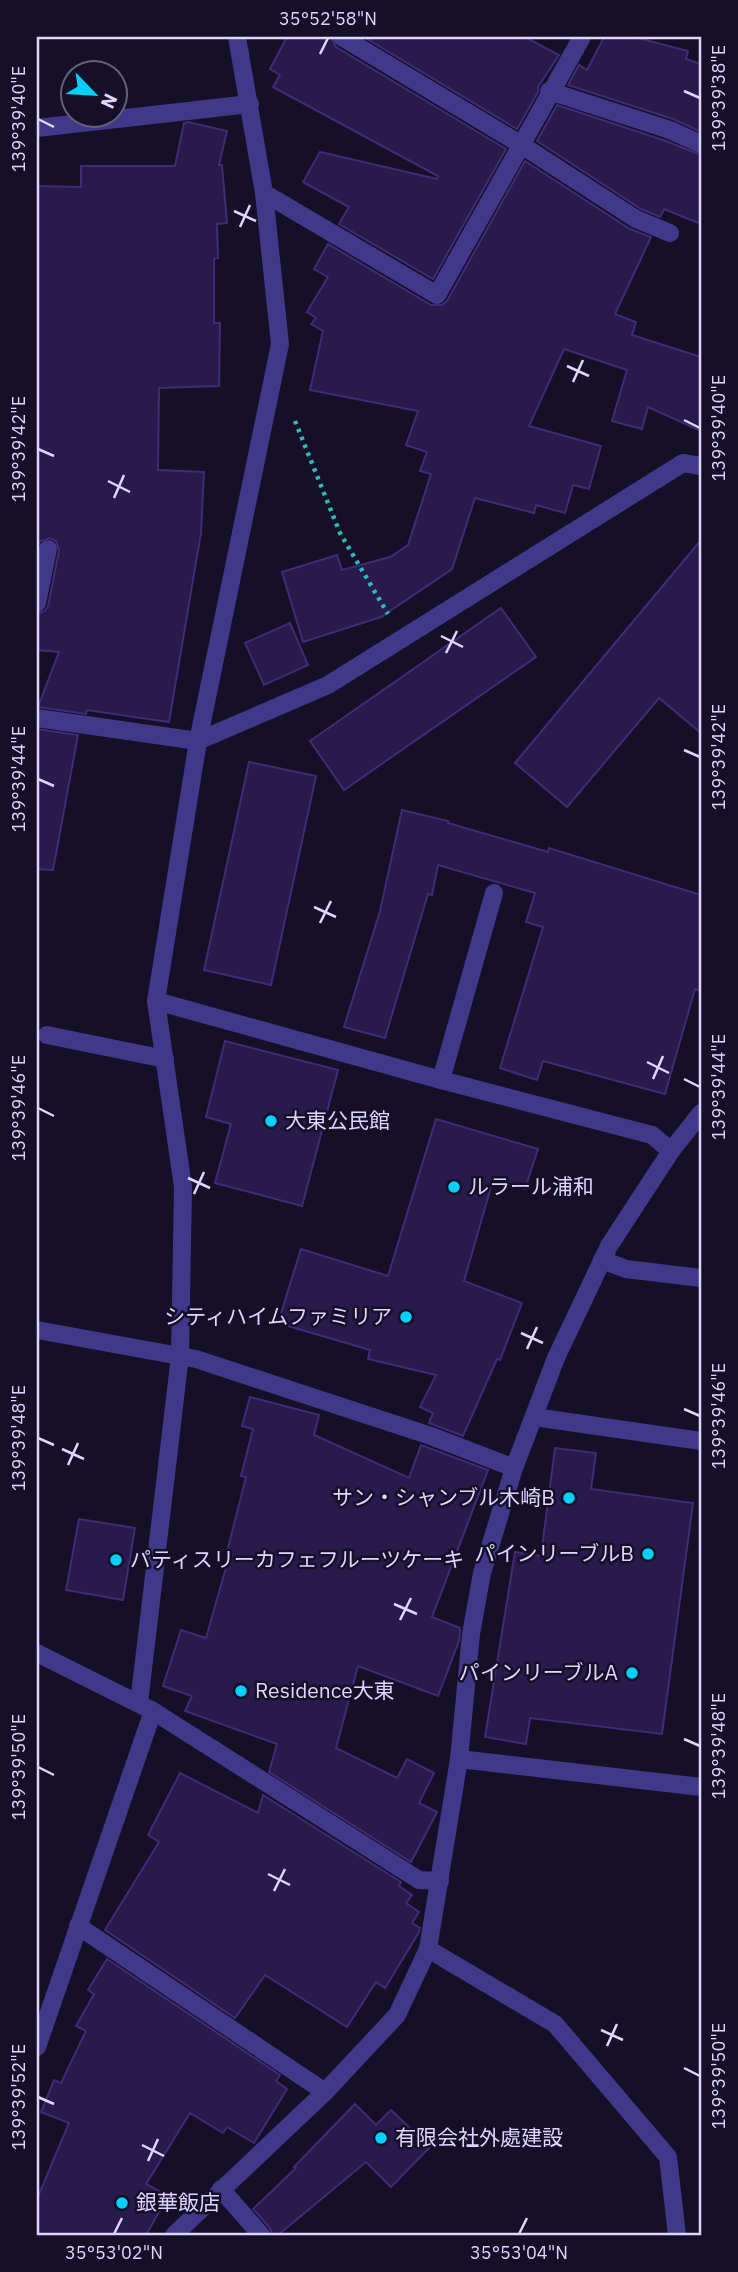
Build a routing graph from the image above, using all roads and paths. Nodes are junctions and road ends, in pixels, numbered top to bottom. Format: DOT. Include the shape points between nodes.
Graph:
graph roads {
  1 [pos="237,37"];
  2 [pos="342,37"];
  3 [pos="582,37"];
  4 [pos="549,91"];
  5 [pos="250,104"];
  6 [pos="37,128"];
  7 [pos="520,144"];
  8 [pos="701,144"];
  9 [pos="264,194"];
  10 [pos="670,233"];
  11 [pos="270,397"];
  12 [pos="701,466"];
  13 [pos="48,549"];
  14 [pos="37,603"];
  15 [pos="403,638"];
  16 [pos="37,718"];
  17 [pos="198,741"];
  18 [pos="494,893"];
  19 [pos="156,1001"];
  20 [pos="47,1035"];
  21 [pos="165,1059"];
  22 [pos="441,1080"];
  23 [pos="701,1113"];
  24 [pos="671,1151"];
  25 [pos="603,1260"];
  26 [pos="701,1278"];
  27 [pos="37,1330"];
  28 [pos="180,1356"];
  29 [pos="534,1417"];
  30 [pos="701,1441"];
  31 [pos="514,1468"];
  32 [pos="37,1653"];
  33 [pos="146,1707"];
  34 [pos="459,1759"];
  35 [pos="701,1787"];
  36 [pos="440,1881"];
  37 [pos="78,1926"];
  38 [pos="428,1949"];
  39 [pos="37,2047"];
  40 [pos="325,2092"];
  41 [pos="221,2189"];
  42 [pos="174,2235"];
  43 [pos="261,2235"];
  44 [pos="677,2235"];
  1 -- 5 [label="street"];
  2 -- 7 [label="street"];
  3 -- 4 [label="street"];
  4 -- 7 [label="street"];
  4 -- 8 [label="street"];
  5 -- 6 [label="street"];
  5 -- 9 [label="street"];
  7 -- 9 [label="street" via="437,295"];
  7 -- 10 [label="street" via="636,219"];
  9 -- 11 [label="street" via="280,344"];
  11 -- 15 [label="path" via="289,407 340,533"];
  11 -- 17 [label="street"];
  12 -- 15 [label="street" via="683,463"];
  13 -- 14 [label="street"];
  15 -- 17 [label="street" via="328,685"];
  16 -- 17 [label="street"];
  17 -- 19 [label="street"];
  18 -- 22 [label="street"];
  19 -- 21 [label="street"];
  19 -- 22 [label="street"];
  20 -- 21 [label="street"];
  21 -- 28 [label="street" via="183,1187"];
  22 -- 24 [label="street" via="652,1135"];
  23 -- 24 [label="street"];
  24 -- 25 [label="street"];
  25 -- 26 [label="street" via="625,1269"];
  25 -- 29 [label="street" via="556,1358"];
  27 -- 28 [label="street"];
  28 -- 31 [label="street" via="432,1436"];
  28 -- 33 [label="street"];
  29 -- 30 [label="street"];
  29 -- 31 [label="street"];
  31 -- 34 [label="street" via="482,1573"];
  32 -- 33 [label="street"];
  33 -- 36 [label="street" via="419,1880"];
  33 -- 37 [label="street"];
  34 -- 35 [label="street"];
  34 -- 36 [label="street"];
  36 -- 38 [label="street"];
  37 -- 39 [label="street"];
  37 -- 40 [label="street"];
  38 -- 40 [label="street" via="397,2015"];
  38 -- 44 [label="street" via="555,2024 668,2157"];
  40 -- 41 [label="street"];
  41 -- 42 [label="street"];
  41 -- 43 [label="street"];
}
